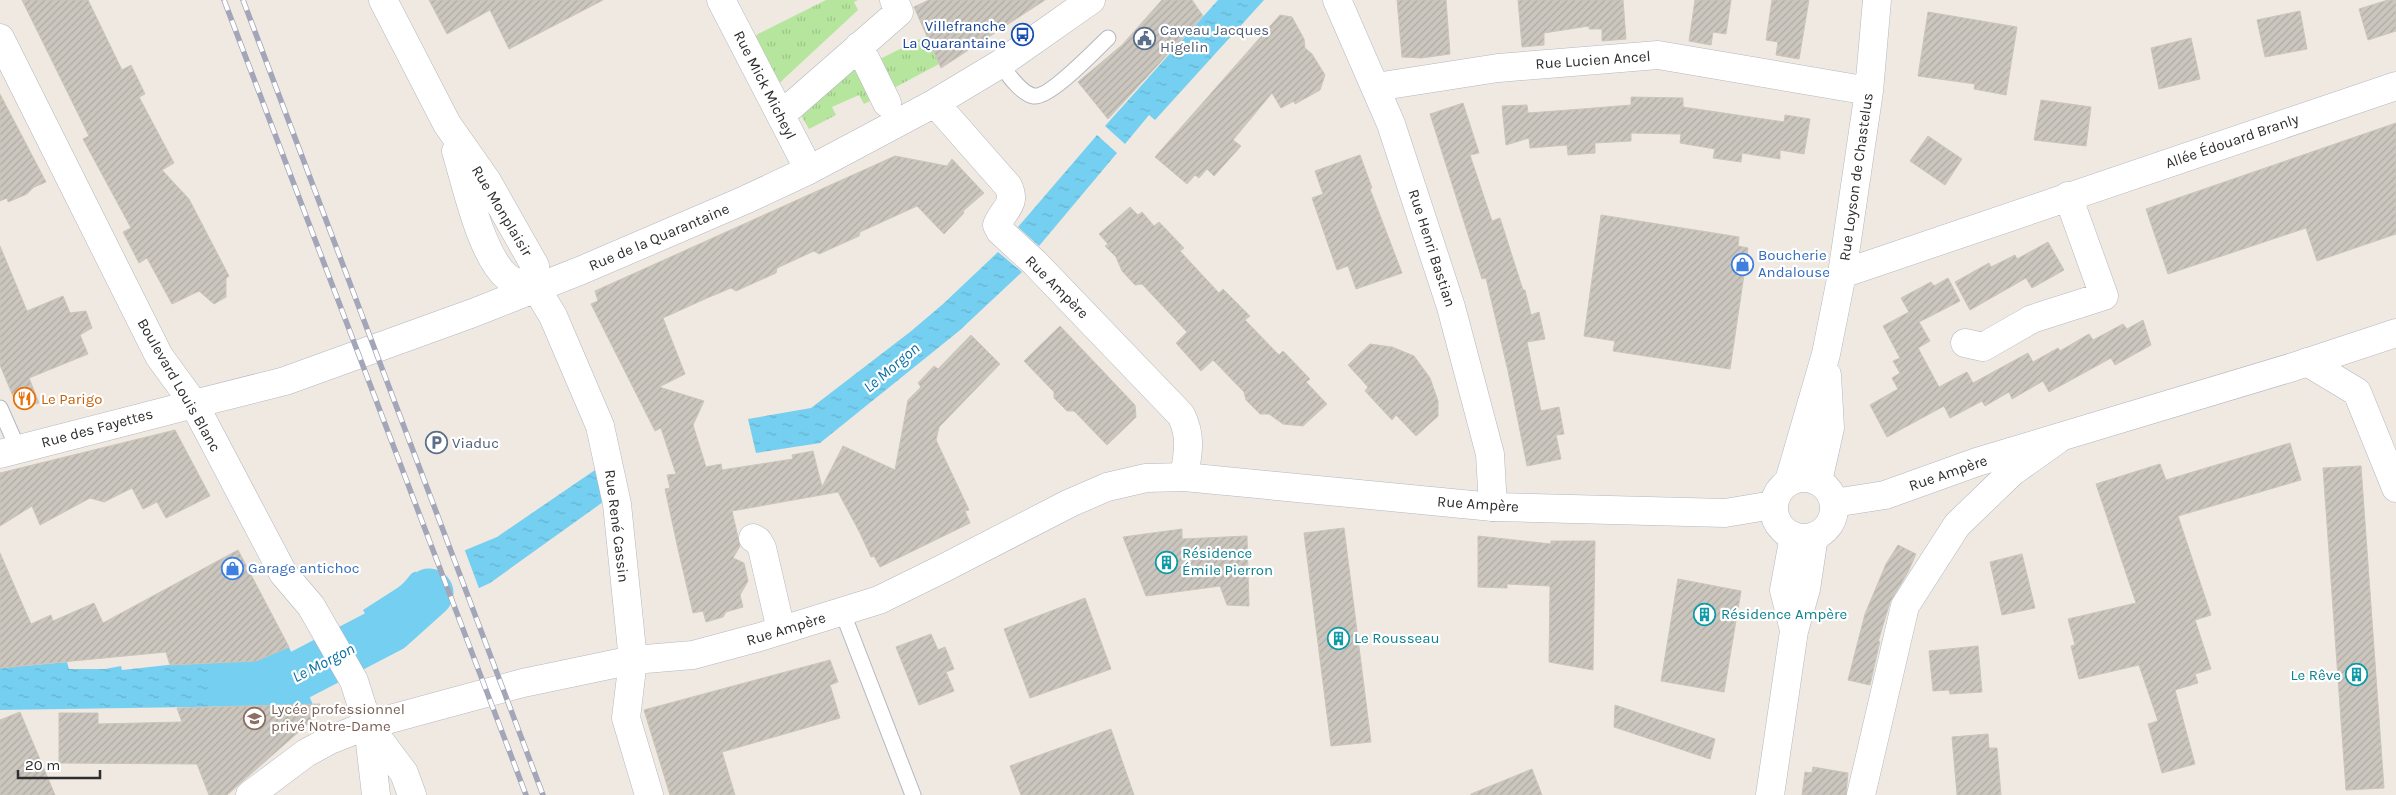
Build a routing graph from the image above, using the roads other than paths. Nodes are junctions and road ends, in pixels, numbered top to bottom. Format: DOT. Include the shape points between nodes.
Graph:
graph roads {
  1 [pos="383,0"];
  2 [pos="721,0"];
  3 [pos="894,0"];
  4 [pos="1091,0"];
  5 [pos="1337,0"];
  6 [pos="1877,0"];
  7 [pos="1108,38"];
  8 [pos="859,46"];
  9 [pos="3,50"];
  10 [pos="1000,64"];
  11 [pos="2396,86"];
  12 [pos="1376,87"];
  13 [pos="1869,91"];
  14 [pos="888,103"];
  15 [pos="935,103"];
  16 [pos="781,115"];
  17 [pos="809,170"];
  18 [pos="2068,196"];
  19 [pos="1842,274"];
  20 [pos="536,288"];
  21 [pos="2396,333"];
  22 [pos="1965,343"];
  23 [pos="1826,354"];
  24 [pos="2307,362"];
  25 [pos="194,404"];
  26 [pos="0,408"];
  27 [pos="2060,438"];
  28 [pos="9,452"];
  29 [pos="1184,477"];
  30 [pos="1789,481"];
  31 [pos="1818,481"];
  32 [pos="2396,488"];
  33 [pos="1834,503"];
  34 [pos="1773,505"];
  35 [pos="1493,507"];
  36 [pos="1804,536"];
  37 [pos="753,538"];
  38 [pos="842,611"];
  39 [pos="781,630"];
  40 [pos="633,660"];
  41 [pos="368,725"];
  42 [pos="250,795"];
  43 [pos="376,795"];
  44 [pos="412,795"];
  45 [pos="649,795"];
  46 [pos="913,795"];
  47 [pos="1770,795"];
  48 [pos="1861,795"];
  1 -- 20 [label="street, Rue Monplaisir" via="447,124 491,255 508,278"];
  2 -- 16 [label="street, Rue Mick Micheyl"];
  3 -- 8 [label="street" via="899,12"];
  4 -- 10 [label="street, Rue de la Quarantaine"];
  5 -- 12 [label="street, Rue Henri Bastian"];
  6 -- 13 [label="street, Rue Loyson de Chastelus"];
  7 -- 10 [label="lane" via="1061,82 1034,96 1024,91"];
  8 -- 14 [label="street"];
  8 -- 16 [label="street"];
  9 -- 25 [label="street, Boulevard Louis Blanc" via="159,356"];
  10 -- 15 [label="street, Rue de la Quarantaine"];
  11 -- 18 [label="street, Allée Édouard Branly"];
  12 -- 13 [label="street, Rue Lucien Ancel" via="1498,68 1658,55"];
  12 -- 35 [label="street, Rue Henri Bastian" via="1451,306 1490,454"];
  13 -- 19 [label="street, Rue Loyson de Chastelus"];
  15 -- 17 [label="street, Rue de la Quarantaine"];
  15 -- 29 [label="street, Rue Ampère" via="1008,186 1012,202 997,225 1000,231 1181,414 1188,429 1189,444"];
  16 -- 17 [label="street, Rue Mick Micheyl"];
  17 -- 20 [label="street, Rue de la Quarantaine" via="719,212"];
  18 -- 19 [label="street, Allée Édouard Branly"];
  18 -- 22 [label="street" via="2104,296 2032,319 1983,347"];
  19 -- 23 [label="street, Rue Loyson de Chastelus"];
  20 -- 25 [label="street, Rue de la Quarantaine" via="285,381"];
  20 -- 40 [label="street, Rue René Cassin" via="553,316 600,426 608,455 617,504"];
  21 -- 24 [label="street, Rue Ampère"];
  23 -- 30 [label="street, Rue Loyson de Chastelus"];
  23 -- 31 [label="street, Rue Loyson de Chastelus" via="1830,428"];
  24 -- 27 [label="street, Rue Ampère"];
  24 -- 32 [label="street" via="2357,392"];
  25 -- 28 [label="street, Rue des Fayettes"];
  25 -- 41 [label="street, Boulevard Louis Blanc" via="278,565 311,606 354,681"];
  26 -- 28 [label="lane"];
  27 -- 33 [label="street, Rue Ampère" via="1977,462 1885,495"];
  27 -- 48 [label="street" via="2012,472 1957,524 1905,606"];
  29 -- 35 [label="street, Rue Ampère"];
  29 -- 38 [label="street, Rue Ampère" via="1146,478 1107,487 879,600"];
  30 -- 31 [label="street" via="1799,478"];
  30 -- 34 [label="street" via="1779,491"];
  31 -- 33 [label="street" via="1826,486"];
  33 -- 36 [label="street" via="1834,513 1823,531"];
  34 -- 35 [label="street, Rue Ampère" via="1724,512"];
  34 -- 36 [label="street" via="1774,515 1785,532"];
  36 -- 47 [label="street" via="1784,590 1794,631"];
  37 -- 39 [label="street" via="762,548"];
  38 -- 39 [label="street, Rue Ampère"];
  38 -- 46 [label="lane"];
  39 -- 40 [label="street, Rue Ampère" via="693,655"];
  40 -- 41 [label="street, Rue Ampère" via="523,683"];
  40 -- 45 [label="street, Rue René Cassin" via="626,718"];
  41 -- 42 [label="street, Rue Ampère" via="306,753"];
  41 -- 43 [label="street, Boulevard Louis Blanc"];
  41 -- 44 [label="street, Boulevard Louis Blanc" via="404,773"];
}
